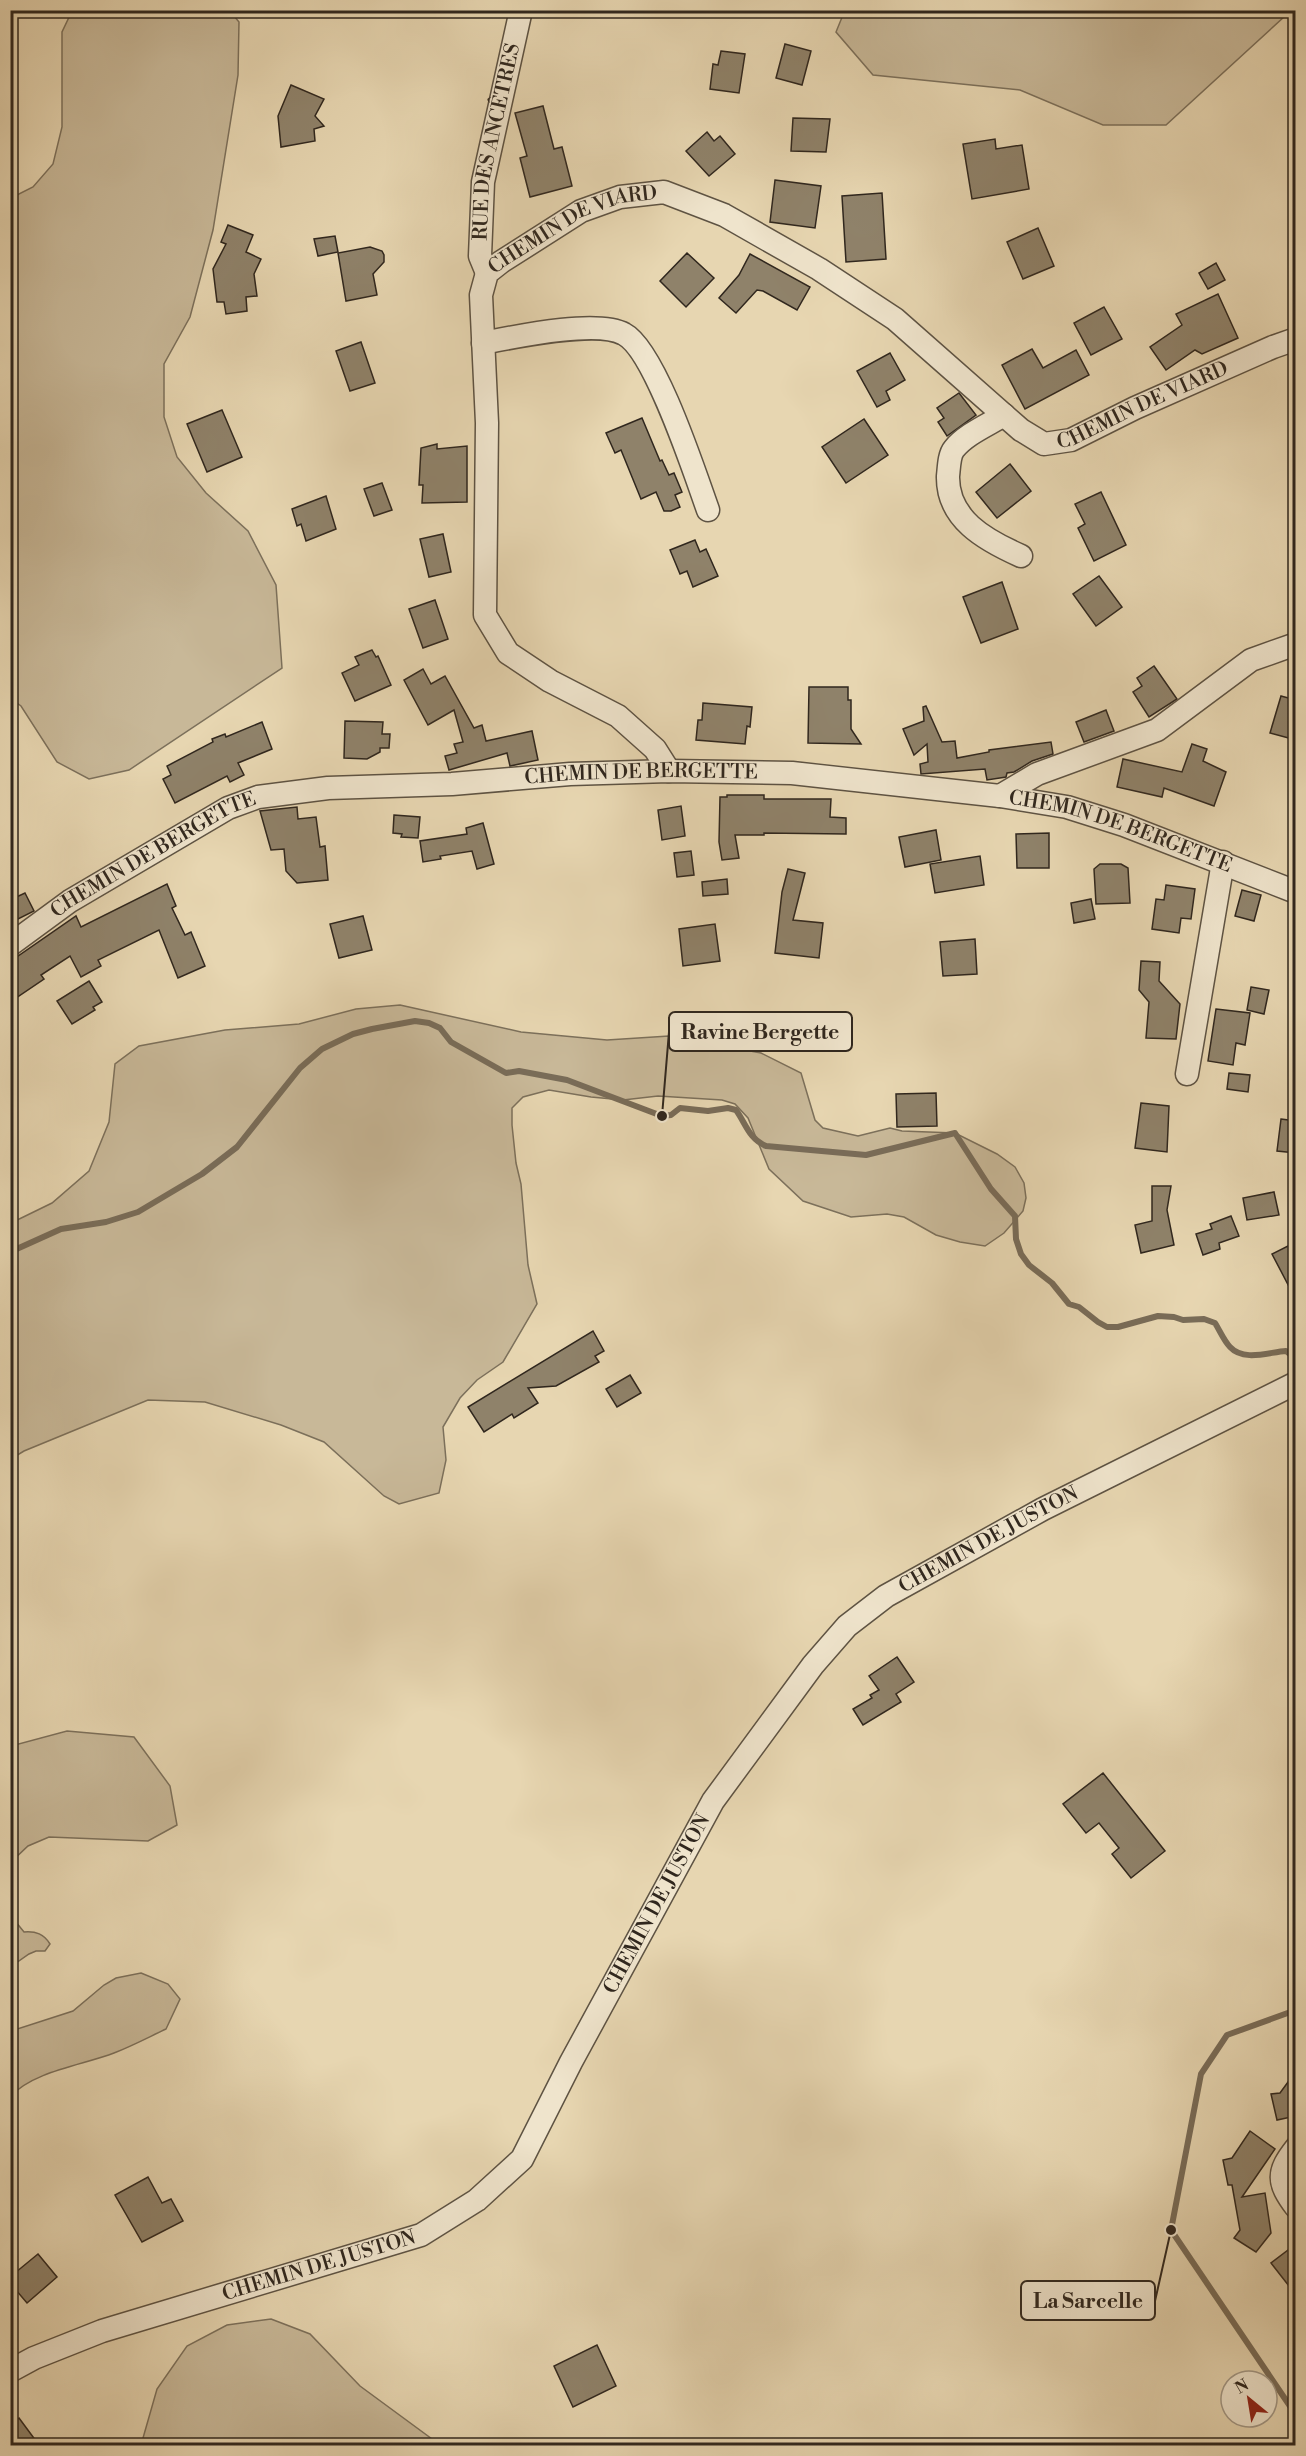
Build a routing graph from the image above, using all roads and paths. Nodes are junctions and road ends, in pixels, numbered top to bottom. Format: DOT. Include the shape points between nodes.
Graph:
graph roads {
  1 [pos="520,10"];
  2 [pos="487,273"];
  3 [pos="1296,339"];
  4 [pos="483,343"];
  5 [pos="1004,415"];
  6 [pos="708,510"];
  7 [pos="1021,556"];
  8 [pos="1296,644"];
  9 [pos="669,771"];
  10 [pos="1000,796"];
  11 [pos="1223,862"];
  12 [pos="1296,892"];
  13 [pos="10,945"];
  14 [pos="1187,1074"];
  15 [pos="1296,1383"];
  16 [pos="1296,2148"];
  17 [pos="1296,2207"];
  18 [pos="10,2371"];
  1 -- 2 [label="street, RUE DES ANCÊTRES" via="483,182 480,256"];
  2 -- 4 [label="street, CHEMIN DE VIARD" via="481,295"];
  2 -- 5 [label="street, CHEMIN DE VIARD" via="581,211 620,197 664,192 724,215 819,268 895,319"];
  3 -- 5 [label="street, CHEMIN DE VIARD" via="1188,384 1071,440 1044,444"];
  4 -- 6 [label="street" via="545,332 604,328 625,334 642,352 672,412"];
  4 -- 9 [label="street, CHEMIN DE VIARD" via="487,423 484,615 508,653 550,681 618,716 655,749"];
  5 -- 7 [label="street" via="971,434 953,450 948,491 959,516 994,544"];
  8 -- 10 [label="street" via="1251,660 1157,730 1037,774"];
  9 -- 10 [label="street, CHEMIN DE BERGETTE" via="792,773"];
  9 -- 13 [label="street, CHEMIN DE BERGETTE" via="328,788 258,796 228,808 70,902"];
  10 -- 11 [label="street, CHEMIN DE BERGETTE" via="1067,807"];
  11 -- 12 [label="street, CHEMIN DE BERGETTE"];
  11 -- 14 [label="street"];
  15 -- 18 [label="street, CHEMIN DE JUSTON" via="1043,1509 886,1596 847,1626 813,1665 713,1802 522,2159 477,2200 421,2235 102,2331"];
  16 -- 17 [label="street" via="1286,2160 1280,2180"];
}
